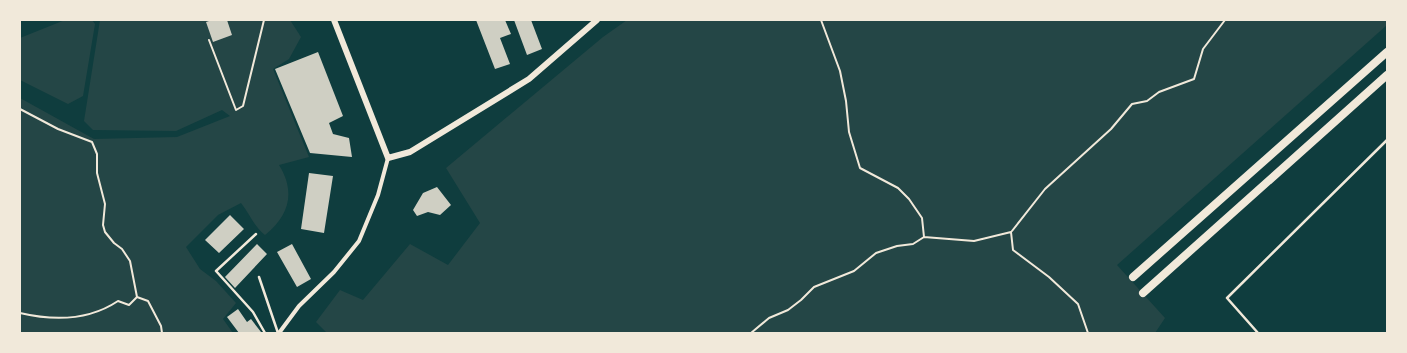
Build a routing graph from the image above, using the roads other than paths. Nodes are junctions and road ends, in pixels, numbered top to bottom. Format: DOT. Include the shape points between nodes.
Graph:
graph roads {
  1 [pos="334,20"];
  2 [pos="597,20"];
  3 [pos="1387,52"];
  4 [pos="1387,75"];
  5 [pos="1387,140"];
  6 [pos="388,158"];
  7 [pos="256,234"];
  8 [pos="259,277"];
  9 [pos="1132,277"];
  10 [pos="1143,293"];
  11 [pos="265,333"];
  12 [pos="278,333"];
  13 [pos="1258,333"];
  1 -- 6 [label="street"];
  2 -- 6 [label="street" via="529,79 410,152"];
  3 -- 9 [label="highway"];
  4 -- 10 [label="highway"];
  5 -- 13 [label="lane" via="1227,298"];
  6 -- 12 [label="street" via="378,195 359,241"];
  7 -- 11 [label="lane" via="216,271 253,312"];
  8 -- 12 [label="lane"];
}
